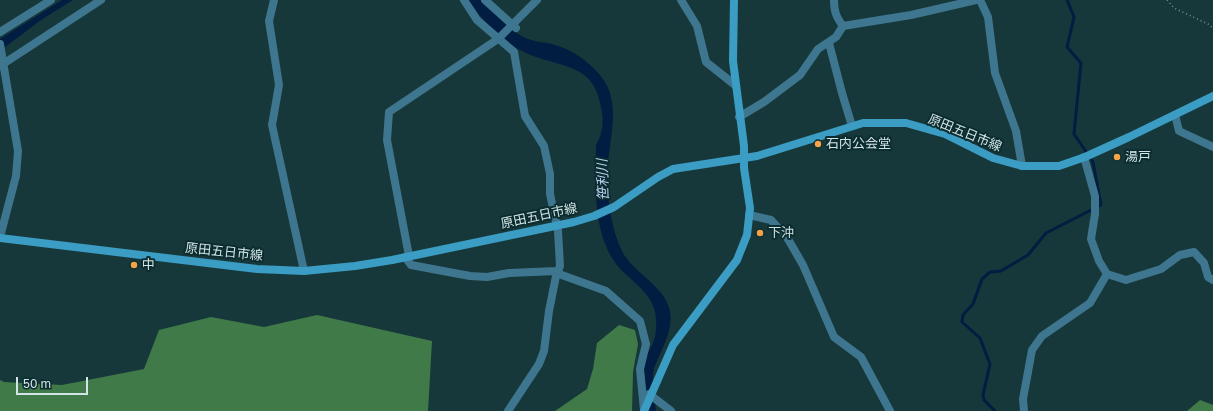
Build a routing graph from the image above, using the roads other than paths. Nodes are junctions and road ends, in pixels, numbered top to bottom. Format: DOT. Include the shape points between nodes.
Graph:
graph roads {
  1 [pos="51,0"];
  2 [pos="101,0"];
  3 [pos="274,0"];
  4 [pos="464,0"];
  5 [pos="485,0"];
  6 [pos="538,0"];
  7 [pos="681,0"];
  8 [pos="734,0"];
  9 [pos="834,0"];
  10 [pos="976,0"];
  11 [pos="980,0"];
  12 [pos="843,26"];
  13 [pos="514,27"];
  14 [pos="0,32"];
  15 [pos="499,39"];
  16 [pos="829,42"];
  17 [pos="0,44"];
  18 [pos="2,64"];
  19 [pos="735,85"];
  20 [pos="1213,96"];
  21 [pos="1175,115"];
  22 [pos="739,117"];
  23 [pos="852,126"];
  24 [pos="1213,147"];
  25 [pos="1087,156"];
  26 [pos="744,159"];
  27 [pos="1022,166"];
  28 [pos="749,215"];
  29 [pos="557,226"];
  30 [pos="0,238"];
  31 [pos="407,257"];
  32 [pos="304,271"];
  33 [pos="557,271"];
  34 [pos="1107,274"];
  35 [pos="1213,280"];
  36 [pos="646,404"];
  37 [pos="508,411"];
  38 [pos="671,411"];
  39 [pos="890,411"];
  40 [pos="1024,411"];
  1 -- 14 [label="street"];
  2 -- 18 [label="street"];
  3 -- 32 [label="street" via="269,22 278,85 272,125"];
  4 -- 15 [label="street" via="477,20"];
  5 -- 13 [label="street"];
  6 -- 13 [label="street"];
  7 -- 19 [label="street" via="697,26 706,62"];
  8 -- 19 [label="main road"];
  9 -- 12 [label="street" via="836,18"];
  10 -- 12 [label="street" via="911,15"];
  11 -- 27 [label="street" via="988,17 995,73 1016,131"];
  12 -- 16 [label="street"];
  13 -- 15 [label="street"];
  15 -- 29 [label="street" via="514,52 525,116 544,146"];
  15 -- 31 [label="street" via="389,112 387,140"];
  16 -- 22 [label="street" via="818,49 800,75"];
  16 -- 23 [label="street"];
  17 -- 18 [label="street"];
  18 -- 30 [label="street" via="17,139 18,157 16,176"];
  19 -- 22 [label="main road"];
  20 -- 21 [label="main road, 原田五日市線"];
  21 -- 24 [label="street" via="1179,131"];
  21 -- 25 [label="main road, 原田五日市線"];
  22 -- 26 [label="main road"];
  23 -- 26 [label="main road, 原田五日市線"];
  23 -- 27 [label="main road, 原田五日市線" via="863,123 906,123 945,134 993,158"];
  25 -- 27 [label="main road, 原田五日市線" via="1059,166"];
  25 -- 34 [label="street" via="1095,208 1091,239 1098,261"];
  26 -- 28 [label="main road"];
  26 -- 29 [label="main road, 原田五日市線" via="673,169 611,209"];
  28 -- 36 [label="main road" via="747,235 737,260 680,332"];
  28 -- 39 [label="street" via="771,220 788,239 804,265 834,337 861,357"];
  29 -- 31 [label="main road, 原田五日市線"];
  29 -- 33 [label="street" via="560,266"];
  30 -- 32 [label="main road, 原田五日市線" via="257,269"];
  31 -- 32 [label="main road, 原田五日市線"];
  31 -- 33 [label="street" via="411,264 470,276 488,277 509,273"];
  33 -- 36 [label="street" via="559,274 606,291 640,321 646,344 640,369"];
  33 -- 37 [label="street" via="544,351 539,364"];
  34 -- 35 [label="street" via="1126,280 1161,269 1180,255 1194,252 1204,263 1208,277"];
  34 -- 40 [label="street" via="1090,303 1042,336 1032,350 1023,399"];
  36 -- 38 [label="street" via="660,403"];
}
